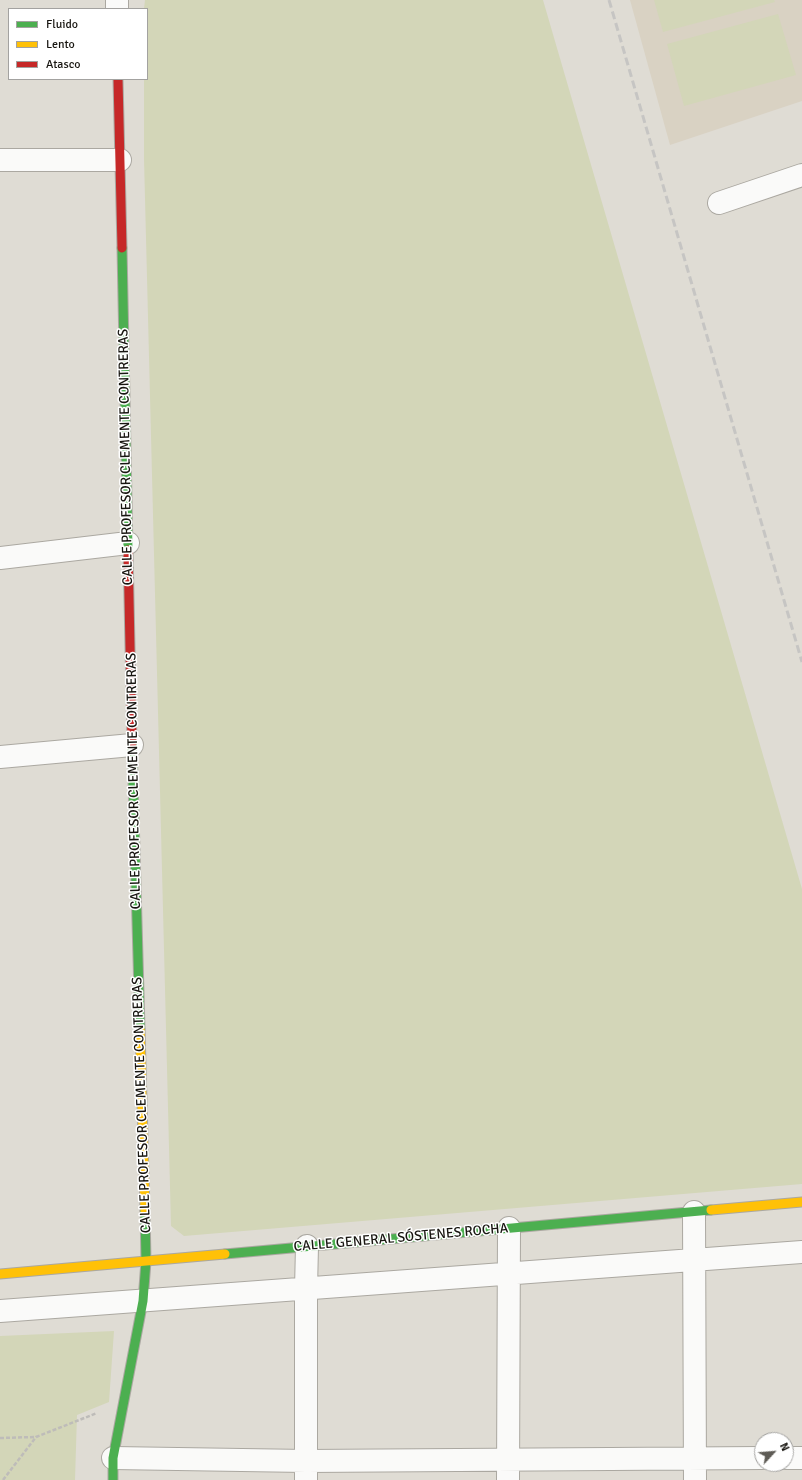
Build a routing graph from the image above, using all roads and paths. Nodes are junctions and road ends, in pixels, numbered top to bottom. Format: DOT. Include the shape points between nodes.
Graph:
graph roads {
  1 [pos="118,80"];
  2 [pos="0,160"];
  3 [pos="120,160"];
  4 [pos="802,175"];
  5 [pos="719,203"];
  6 [pos="128,543"];
  7 [pos="0,558"];
  8 [pos="132,745"];
  9 [pos="0,757"];
  10 [pos="802,1202"];
  11 [pos="694,1212"];
  12 [pos="509,1228"];
  13 [pos="307,1246"];
  14 [pos="802,1252"];
  15 [pos="694,1260"];
  16 [pos="146,1261"];
  17 [pos="0,1274"];
  18 [pos="509,1274"];
  19 [pos="306,1289"];
  20 [pos="143,1301"];
  21 [pos="0,1311"];
  22 [pos="100,1412"];
  23 [pos="36,1436"];
  24 [pos="0,1438"];
  25 [pos="113,1458"];
  26 [pos="754,1459"];
  27 [pos="508,1470"];
  28 [pos="695,1470"];
  29 [pos="306,1471"];
  30 [pos="3,1480"];
  31 [pos="113,1480"];
  1 -- 3 [label="street, CALLE PROFESOR CLEMENTE CONTRERAS"];
  2 -- 3 [label="street"];
  3 -- 6 [label="street, CALLE PROFESOR CLEMENTE CONTRERAS"];
  4 -- 5 [label="street"];
  6 -- 7 [label="street"];
  6 -- 8 [label="street, CALLE PROFESOR CLEMENTE CONTRERAS"];
  8 -- 9 [label="street"];
  8 -- 16 [label="street, CALLE PROFESOR CLEMENTE CONTRERAS"];
  10 -- 11 [label="street, CALLE GENERAL SÓSTENES ROCHA"];
  11 -- 12 [label="street, CALLE GENERAL SÓSTENES ROCHA"];
  11 -- 15 [label="street"];
  12 -- 13 [label="street, CALLE GENERAL SÓSTENES ROCHA"];
  12 -- 18 [label="street"];
  13 -- 16 [label="street, CALLE GENERAL SÓSTENES ROCHA"];
  13 -- 19 [label="street"];
  14 -- 15 [label="street"];
  15 -- 18 [label="street"];
  15 -- 28 [label="street"];
  16 -- 17 [label="street, CALLE GENERAL SÓSTENES ROCHA"];
  16 -- 20 [label="street, CALLE PROFESOR CLEMENTE CONTRERAS"];
  18 -- 19 [label="street"];
  18 -- 27 [label="street"];
  19 -- 20 [label="street"];
  19 -- 29 [label="street"];
  20 -- 21 [label="street"];
  20 -- 25 [label="street, CALLE PROFESOR CLEMENTE CONTRERAS"];
  22 -- 23 [label="path"];
  23 -- 24 [label="path"];
  23 -- 30 [label="path"];
  25 -- 29 [label="street"];
  25 -- 31 [label="street, CALLE PROFESOR CLEMENTE CONTRERAS"];
  26 -- 28 [label="street"];
  27 -- 28 [label="street"];
  27 -- 29 [label="street"];
}
